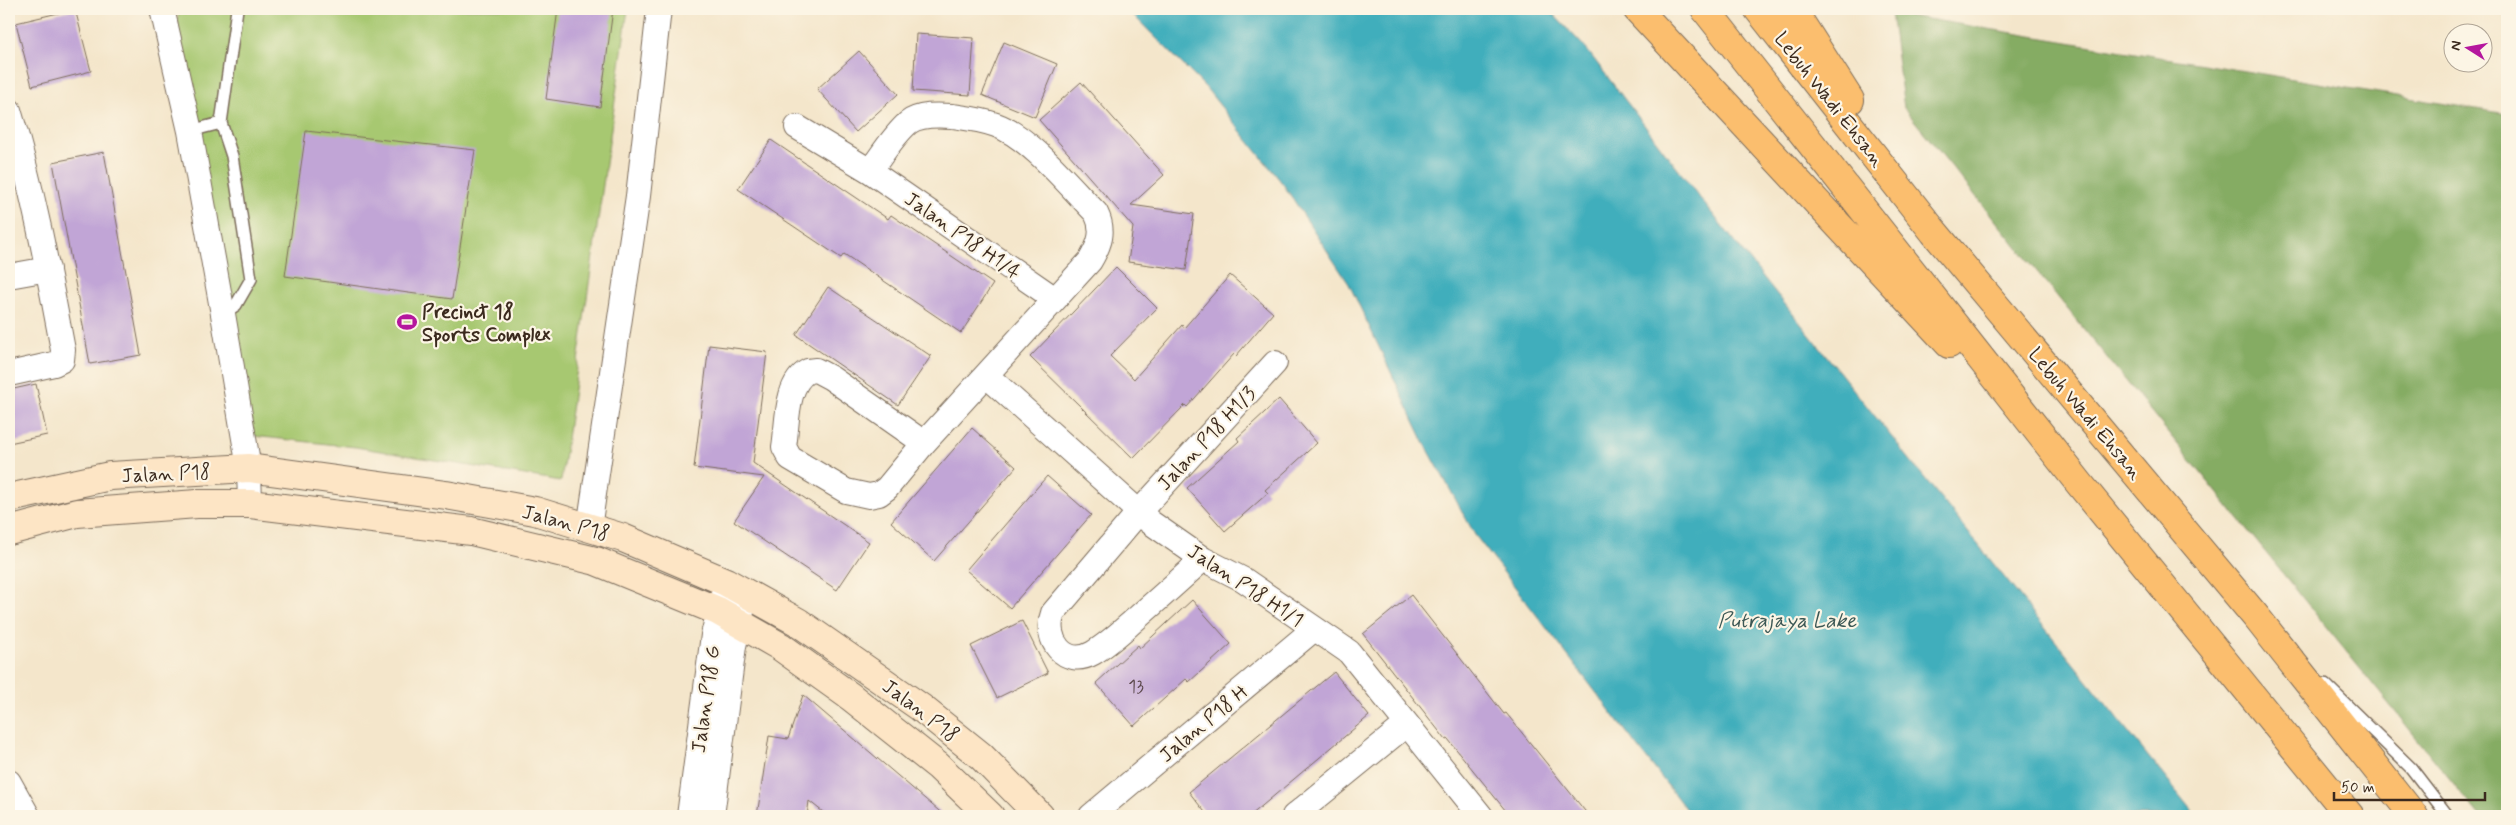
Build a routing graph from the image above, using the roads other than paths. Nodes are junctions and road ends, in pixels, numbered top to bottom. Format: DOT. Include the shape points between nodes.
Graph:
graph roads {
  1 [pos="162,9"];
  2 [pos="237,9"];
  3 [pos="659,9"];
  4 [pos="1637,9"];
  5 [pos="1705,9"];
  6 [pos="1758,9"];
  7 [pos="1792,9"];
  8 [pos="9,110"];
  9 [pos="221,123"];
  10 [pos="797,127"];
  11 [pos="190,131"];
  12 [pos="14,147"];
  13 [pos="870,171"];
  14 [pos="1934,232"];
  15 [pos="48,268"];
  16 [pos="9,276"];
  17 [pos="1055,299"];
  18 [pos="223,314"];
  19 [pos="1275,363"];
  20 [pos="9,374"];
  21 [pos="987,376"];
  22 [pos="924,443"];
  23 [pos="249,468"];
  24 [pos="2079,483"];
  25 [pos="9,498"];
  26 [pos="250,504"];
  27 [pos="1138,513"];
  28 [pos="589,528"];
  29 [pos="9,530"];
  30 [pos="1204,559"];
  31 [pos="736,588"];
  32 [pos="729,616"];
  33 [pos="2257,618"];
  34 [pos="1314,629"];
  35 [pos="1407,724"];
  36 [pos="9,782"];
  37 [pos="28,816"];
  38 [pos="689,816"];
  39 [pos="712,816"];
  40 [pos="990,816"];
  41 [pos="1040,816"];
  42 [pos="1091,816"];
  43 [pos="1294,816"];
  44 [pos="1481,816"];
  45 [pos="2350,816"];
  46 [pos="2414,816"];
  47 [pos="2448,816"];
  1 -- 11 [label="street"];
  2 -- 9 [label="lane"];
  3 -- 28 [label="street" via="638,196"];
  4 -- 24 [label="main road"];
  5 -- 24 [label="main road, Lebuh Wadi Ehsan"];
  6 -- 14 [label="main road, Lebuh Wadi Ehsan"];
  7 -- 14 [label="main road"];
  8 -- 12 [label="street"];
  9 -- 11 [label="lane"];
  9 -- 18 [label="lane" via="232,156 251,279 236,305"];
  10 -- 13 [label="street, Jalan P18 H1/4"];
  11 -- 18 [label="street"];
  12 -- 15 [label="street"];
  13 -- 17 [label="street, Jalan P18 H1/4"];
  13 -- 17 [label="street" via="908,123 925,116 943,115 998,125 1030,146 1096,213 1101,224 1096,250"];
  14 -- 33 [label="main road, Lebuh Wadi Ehsan"];
  15 -- 16 [label="street"];
  15 -- 20 [label="street" via="62,360"];
  17 -- 21 [label="street"];
  18 -- 23 [label="street"];
  19 -- 27 [label="street, Jalan P18 H1/3"];
  21 -- 22 [label="street"];
  21 -- 27 [label="street, Jalan P18 H1/1"];
  22 -- 22 [label="street" via="879,494 869,496 846,491 786,453 784,447 796,382 808,371 816,370"];
  23 -- 25 [label="street, Jalan P18" via="110,476"];
  23 -- 26 [label="street"];
  23 -- 28 [label="street, Jalan P18" via="446,494 535,511"];
  24 -- 45 [label="main road, Lebuh Wadi Ehsan"];
  26 -- 29 [label="street, Jalan P18" via="197,504 77,513"];
  26 -- 32 [label="street, Jalan P18" via="471,531 596,561"];
  27 -- 30 [label="street, Jalan P18 H1/1"];
  27 -- 30 [label="street, Jalan P18 H1/3" via="1053,613 1050,622 1052,640 1065,653 1074,656 1092,654"];
  28 -- 31 [label="street, Jalan P18" via="623,538"];
  30 -- 34 [label="street, Jalan P18 H1/1" via="1244,580"];
  31 -- 32 [label="street, Jalan P18 G"];
  31 -- 41 [label="street, Jalan P18" via="798,622 920,707 982,756"];
  32 -- 38 [label="street, Jalan P18 G"];
  32 -- 39 [label="street, Jalan P18 G" via="734,646"];
  32 -- 40 [label="street, Jalan P18" via="781,647 851,697 938,766"];
  33 -- 46 [label="main road, Lebuh Wadi Ehsan"];
  33 -- 47 [label="lane" via="2411,768"];
  34 -- 35 [label="street, Jalan P18 H1/1" via="1349,652"];
  34 -- 42 [label="street, Jalan P18 H"];
  35 -- 43 [label="street"];
  35 -- 44 [label="street, Jalan P18 H1/1"];
  36 -- 37 [label="street"];
}
